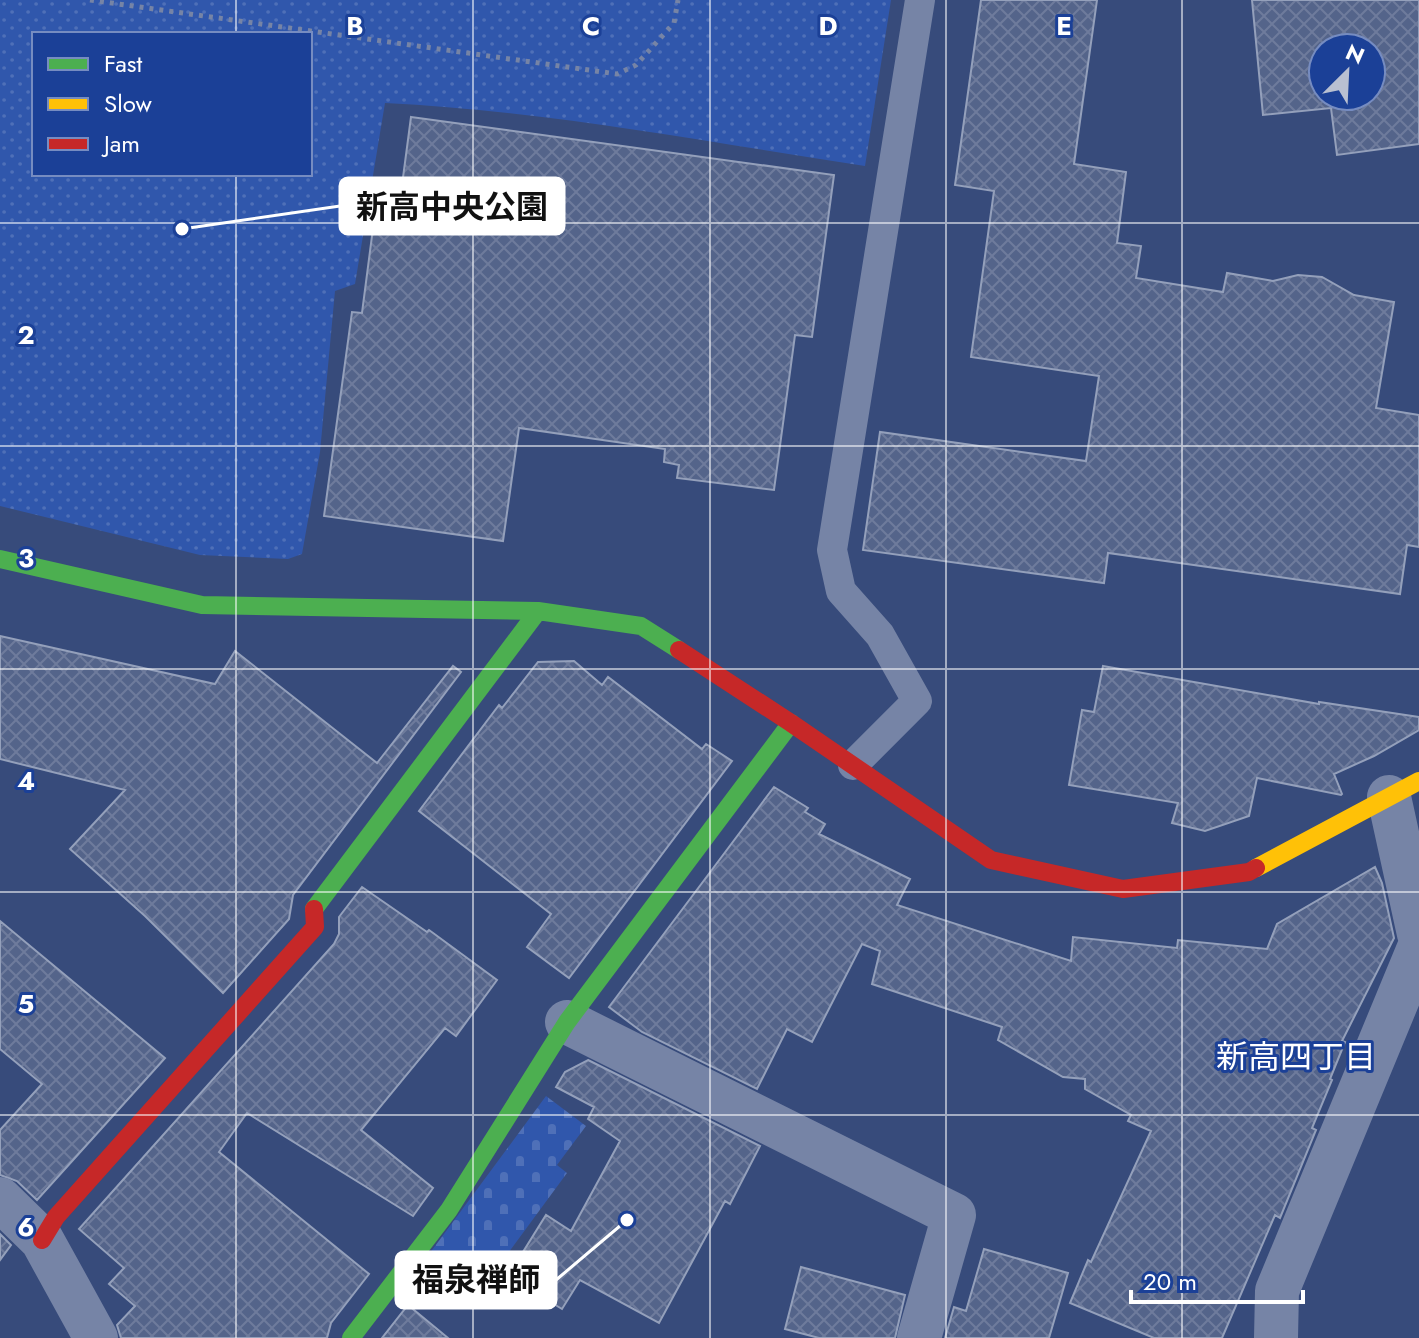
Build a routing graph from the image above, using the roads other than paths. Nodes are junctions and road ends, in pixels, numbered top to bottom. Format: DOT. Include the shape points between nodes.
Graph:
graph roads {
  1 [pos="920,0"];
  2 [pos="0,559"];
  3 [pos="538,611"];
  4 [pos="791,723"];
  5 [pos="853,765"];
  6 [pos="1404,789"];
  7 [pos="1418,948"];
  8 [pos="567,1022"];
  9 [pos="0,1199"];
  10 [pos="42,1240"];
  11 [pos="96,1338"];
  12 [pos="351,1338"];
  13 [pos="919,1338"];
  14 [pos="1276,1338"];
  1 -- 5 [label="lane" via="832,550 841,591 880,635 917,701"];
  2 -- 3 [label="street" via="202,605"];
  3 -- 4 [label="street" via="641,626"];
  3 -- 10 [label="street" via="313,910 315,927 56,1217"];
  4 -- 5 [label="street"];
  4 -- 8 [label="street"];
  5 -- 6 [label="street" via="991,860 1123,889 1249,872"];
  6 -- 7 [label="street"];
  7 -- 14 [label="street" via="1277,1291"];
  8 -- 12 [label="street" via="449,1210"];
  8 -- 13 [label="street" via="954,1215"];
  9 -- 10 [label="street"];
  10 -- 11 [label="street"];
}
